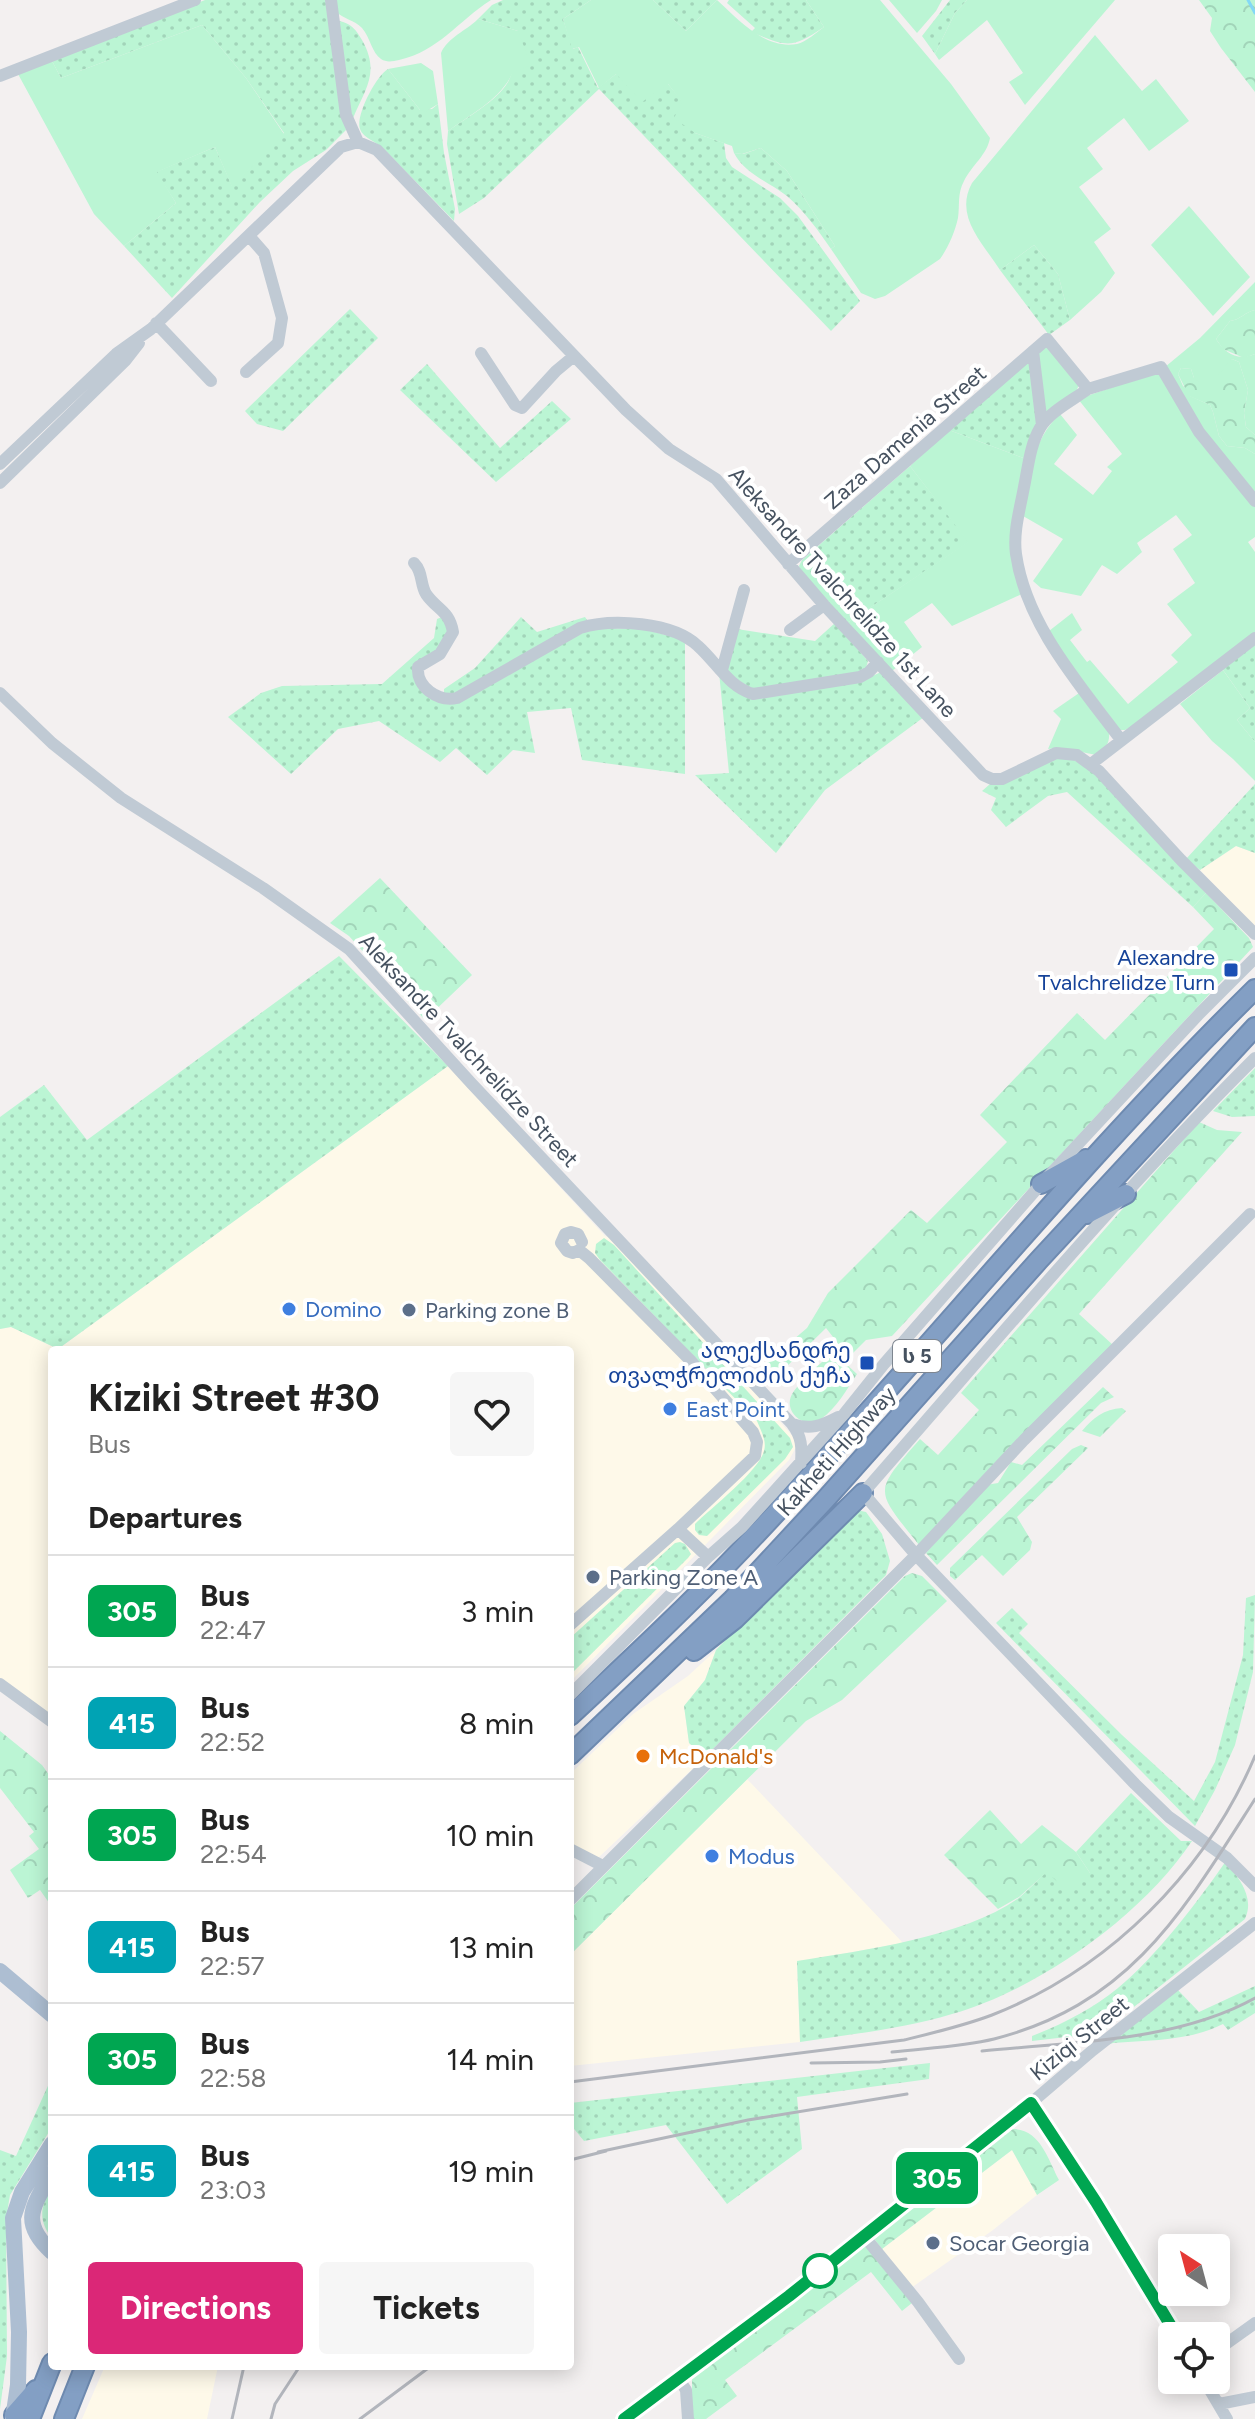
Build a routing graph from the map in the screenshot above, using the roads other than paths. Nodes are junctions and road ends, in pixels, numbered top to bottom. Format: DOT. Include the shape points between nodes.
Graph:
graph roads {
  1 [pos="195,0"];
  2 [pos="331,0"];
  3 [pos="0,76"];
  4 [pos="358,142"];
  5 [pos="249,236"];
  6 [pos="156,323"];
  7 [pos="145,334"];
  8 [pos="1033,351"];
  9 [pos="481,353"];
  10 [pos="574,356"];
  11 [pos="246,372"];
  12 [pos="211,381"];
  13 [pos="1088,389"];
  14 [pos="52,413"];
  15 [pos="62,423"];
  16 [pos="1042,425"];
  17 [pos="0,464"];
  18 [pos="0,483"];
  19 [pos="1255,501"];
  20 [pos="414,563"];
  21 [pos="788,564"];
  22 [pos="744,590"];
  23 [pos="824,605"];
  24 [pos="790,630"];
  25 [pos="1255,638"];
  26 [pos="878,662"];
  27 [pos="722,670"];
  28 [pos="0,693"];
  29 [pos="1121,740"];
  30 [pos="1091,764"];
  31 [pos="1255,934"];
  32 [pos="1255,958"];
  33 [pos="1255,989"];
  34 [pos="1255,1027"];
  35 [pos="1255,1058"];
  36 [pos="1099,1152"];
  37 [pos="1041,1184"];
  38 [pos="1126,1194"];
  39 [pos="1250,1214"];
  40 [pos="600,1218"];
  41 [pos="1078,1219"];
  42 [pos="844,1414"];
  43 [pos="792,1424"];
  44 [pos="801,1463"];
  45 [pos="863,1493"];
  46 [pos="678,1529"];
  47 [pos="916,1555"];
  48 [pos="708,1557"];
  49 [pos="574,1621"];
  50 [pos="0,1684"];
  51 [pos="574,1691"];
  52 [pos="574,1712"];
  53 [pos="613,1715"];
  54 [pos="48,1719"];
  55 [pos="574,1751"];
  56 [pos="574,1851"];
  57 [pos="603,1866"];
  58 [pos="1255,1886"];
  59 [pos="574,1896"];
  60 [pos="1255,1923"];
  61 [pos="0,1971"];
  62 [pos="48,2012"];
  63 [pos="1031,2103"];
  64 [pos="48,2150"];
  65 [pos="48,2180"];
  66 [pos="864,2236"];
  67 [pos="48,2248"];
  68 [pos="1169,2322"];
  69 [pos="1255,2323"];
  70 [pos="1230,2341"];
  71 [pos="959,2359"];
  72 [pos="83,2370"];
  73 [pos="49,2371"];
  74 [pos="678,2378"];
  75 [pos="1213,2394"];
  76 [pos="1255,2397"];
  77 [pos="1219,2404"];
  78 [pos="19,2418"];
  79 [pos="64,2419"];
  80 [pos="624,2419"];
  81 [pos="688,2419"];
  82 [pos="1227,2419"];
  1 -- 3 [label="street"];
  2 -- 4 [label="street" via="346,115"];
  4 -- 5 [label="street" via="341,147"];
  4 -- 10 [label="street, Aleksandre Tvalchrelidze 1st Lane" via="377,150"];
  5 -- 6 [label="street"];
  5 -- 11 [label="street" via="264,253 282,318 278,343"];
  6 -- 7 [label="street"];
  6 -- 12 [label="street"];
  7 -- 14 [label="street"];
  7 -- 15 [label="street"];
  8 -- 13 [label="street, Zaza Damenia Street" via="1047,339"];
  8 -- 16 [label="street"];
  8 -- 21 [label="street, Zaza Damenia Street"];
  9 -- 10 [label="street" via="522,408"];
  10 -- 21 [label="street, Aleksandre Tvalchrelidze 1st Lane" via="669,449 716,479"];
  13 -- 16 [label="street"];
  13 -- 19 [label="street" via="1161,367 1199,432"];
  14 -- 15 [label="street"];
  14 -- 17 [label="street"];
  15 -- 18 [label="street"];
  16 -- 29 [label="street" via="1029,461 1015,533 1016,555 1048,638"];
  20 -- 27 [label="street" via="453,632 440,654 418,667 420,682 438,697 457,698 591,624 675,630"];
  21 -- 23 [label="street, Aleksandre Tvalchrelidze 1st Lane"];
  22 -- 27 [label="street"];
  23 -- 24 [label="street"];
  23 -- 26 [label="street, Aleksandre Tvalchrelidze 1st Lane"];
  25 -- 29 [label="street"];
  26 -- 27 [label="street" via="860,677 753,694 731,683"];
  26 -- 30 [label="street, Aleksandre Tvalchrelidze 1st Lane" via="992,779 1015,775 1056,753 1077,755"];
  28 -- 40 [label="street, Aleksandre Tvalchrelidze Street" via="121,798 349,949"];
  29 -- 30 [label="street"];
  30 -- 31 [label="street"];
  32 -- 37 [label="street"];
  33 -- 36 [label="highway, Kakheti Highway / ს 5"];
  34 -- 41 [label="highway, Kakheti Highway / ს 5"];
  35 -- 38 [label="street"];
  36 -- 37 [label="highway"];
  36 -- 52 [label="highway, Kakheti Highway / ს 5" via="746,1545"];
  37 -- 42 [label="street"];
  38 -- 41 [label="highway"];
  38 -- 45 [label="street"];
  39 -- 47 [label="street"];
  40 -- 43 [label="street, Aleksandre Tvalchrelidze Street"];
  40 -- 46 [label="street" via="578,1241 690,1360 757,1442 755,1456"];
  41 -- 53 [label="highway, Kakheti Highway / ს 5" via="744,1588"];
  42 -- 43 [label="street" via="817,1427"];
  42 -- 44 [label="street"];
  43 -- 44 [label="street" via="799,1433"];
  44 -- 48 [label="street"];
  45 -- 47 [label="street"];
  45 -- 53 [label="highway" via="735,1619"];
  46 -- 48 [label="street"];
  46 -- 49 [label="street"];
  47 -- 57 [label="street"];
  47 -- 58 [label="street" via="1135,1784"];
  48 -- 51 [label="street"];
  50 -- 54 [label="street"];
  53 -- 55 [label="highway, Kakheti Highway / ს 5"];
  56 -- 57 [label="street"];
  57 -- 59 [label="street"];
  60 -- 63 [label="street, Kiziqi Street"];
  61 -- 62 [label="main road"];
  63 -- 66 [label="street, Kiziqi Street"];
  63 -- 68 [label="street"];
  64 -- 78 [label="main road" via="13,2218"];
  65 -- 67 [label="main road" via="30,2221"];
  66 -- 71 [label="street"];
  66 -- 74 [label="street, Kiziqi Street"];
  69 -- 70 [label="street"];
  72 -- 79 [label="highway"];
  73 -- 78 [label="highway"];
  74 -- 80 [label="street, Kiziqi Street"];
  74 -- 81 [label="street" via="686,2390"];
  75 -- 77 [label="street"];
  76 -- 77 [label="street"];
  77 -- 82 [label="street"];
}
